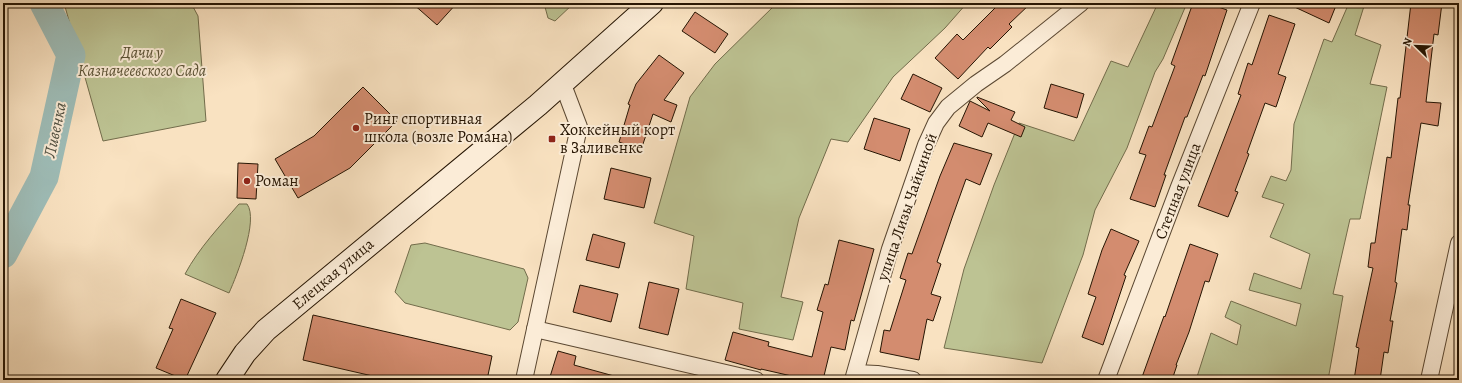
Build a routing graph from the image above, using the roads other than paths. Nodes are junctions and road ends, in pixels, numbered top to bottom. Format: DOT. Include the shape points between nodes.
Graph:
graph roads {
  1 [pos="652,3"];
  2 [pos="1081,3"];
  3 [pos="1252,3"];
  4 [pos="562,82"];
  5 [pos="1459,243"];
  6 [pos="535,329"];
  7 [pos="855,376"];
  8 [pos="227,380"];
  9 [pos="524,380"];
  10 [pos="756,380"];
  11 [pos="913,380"];
  12 [pos="1106,380"];
  13 [pos="1429,380"];
  1 -- 4 [label="street, Елецкая улица"];
  2 -- 7 [label="street, улица Лизы Чайкиной" via="948,107 936,123 890,249"];
  3 -- 12 [label="street, Степная улица"];
  4 -- 6 [label="street" via="579,127"];
  4 -- 8 [label="street, Елецкая улица" via="538,105 266,330 245,353"];
  5 -- 13 [label="street"];
  6 -- 9 [label="street"];
  6 -- 10 [label="street"];
  7 -- 11 [label="street" via="877,374"];
}
